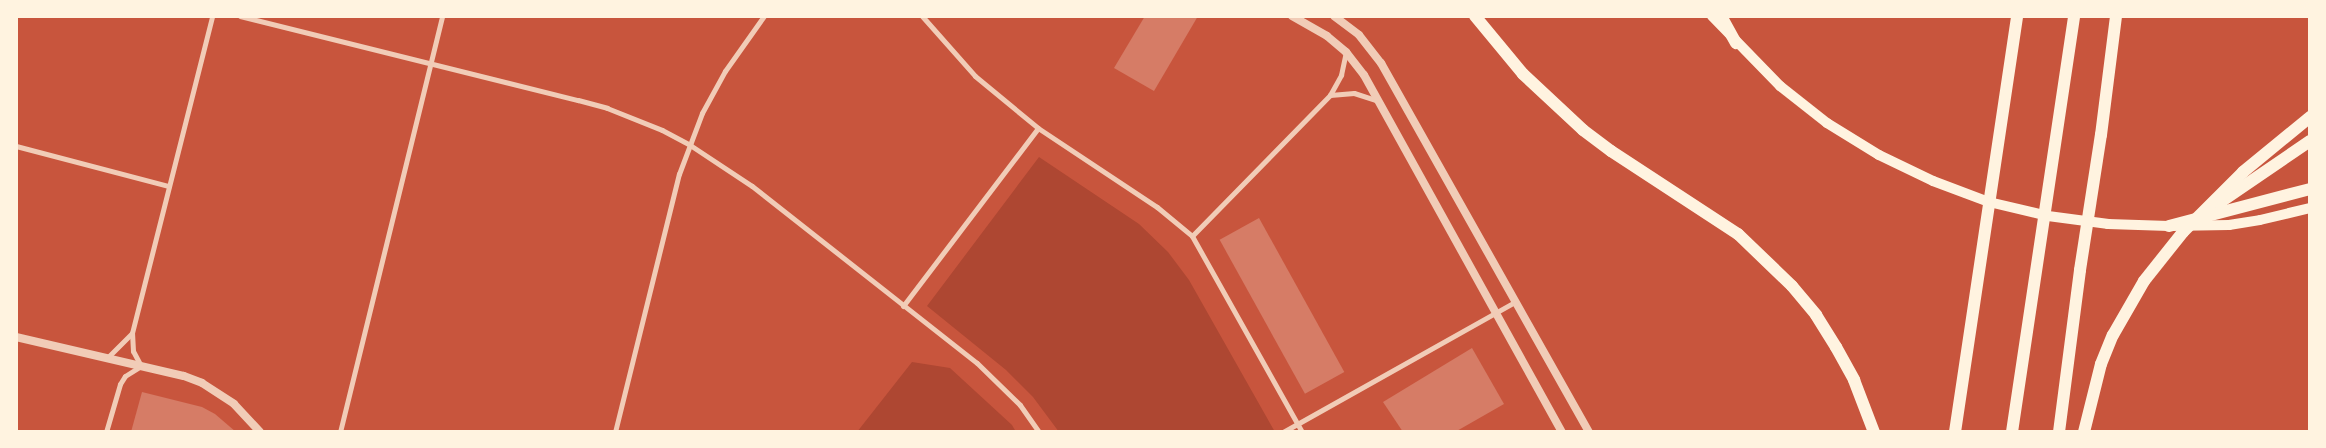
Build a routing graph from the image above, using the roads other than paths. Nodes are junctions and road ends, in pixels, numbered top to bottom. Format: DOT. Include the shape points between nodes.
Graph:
graph roads {
  1 [pos="212,16"];
  2 [pos="240,16"];
  3 [pos="442,16"];
  4 [pos="764,16"];
  5 [pos="922,16"];
  6 [pos="1292,16"];
  7 [pos="1334,16"];
  8 [pos="1475,16"];
  9 [pos="1712,16"];
  10 [pos="1721,16"];
  11 [pos="2017,16"];
  12 [pos="2074,16"];
  13 [pos="2116,16"];
  14 [pos="1736,43"];
  15 [pos="1346,52"];
  16 [pos="430,64"];
  17 [pos="1330,95"];
  18 [pos="1376,100"];
  19 [pos="2310,117"];
  20 [pos="1038,128"];
  21 [pos="2310,141"];
  22 [pos="690,145"];
  23 [pos="16,146"];
  24 [pos="169,186"];
  25 [pos="2310,189"];
  26 [pos="2310,208"];
  27 [pos="2206,211"];
  28 [pos="2169,226"];
  29 [pos="1192,236"];
  30 [pos="1516,301"];
  31 [pos="903,306"];
  32 [pos="1494,312"];
  33 [pos="132,333"];
  34 [pos="16,337"];
  35 [pos="107,358"];
  36 [pos="141,366"];
  37 [pos="1297,423"];
  38 [pos="106,432"];
  39 [pos="260,432"];
  40 [pos="340,432"];
  41 [pos="615,432"];
  42 [pos="1039,432"];
  43 [pos="1283,432"];
  44 [pos="1302,432"];
  45 [pos="1562,432"];
  46 [pos="1589,432"];
  47 [pos="1874,432"];
  48 [pos="1955,432"];
  49 [pos="2012,432"];
  50 [pos="2059,432"];
  51 [pos="2084,432"];
  1 -- 24 [label="street"];
  2 -- 16 [label="street"];
  3 -- 16 [label="street"];
  4 -- 22 [label="street" via="724,71"];
  5 -- 20 [label="street" via="975,76"];
  6 -- 15 [label="street" via="1328,36"];
  7 -- 30 [label="street" via="1359,35 1381,63"];
  8 -- 47 [label="highway" via="1523,74 1583,130 1738,234 1779,272 1816,315 1836,347 1854,380"];
  9 -- 14 [label="main road"];
  10 -- 14 [label="highway"];
  11 -- 48 [label="highway"];
  12 -- 49 [label="highway"];
  13 -- 50 [label="highway"];
  14 -- 28 [label="main road" via="1780,86 1827,123 1878,155 1933,181 1989,202 2048,216 2108,224"];
  15 -- 17 [label="street" via="1342,75"];
  15 -- 18 [label="street" via="1364,75"];
  16 -- 22 [label="street" via="607,108"];
  16 -- 40 [label="street"];
  17 -- 18 [label="street" via="1354,93"];
  17 -- 29 [label="street"];
  18 -- 32 [label="street"];
  19 -- 27 [label="highway" via="2243,172"];
  20 -- 29 [label="street" via="1157,207"];
  20 -- 31 [label="street"];
  21 -- 27 [label="highway"];
  22 -- 31 [label="street" via="752,186"];
  22 -- 41 [label="street" via="679,174"];
  23 -- 24 [label="street"];
  24 -- 33 [label="street"];
  25 -- 28 [label="highway"];
  26 -- 28 [label="main road" via="2268,219 2229,224"];
  27 -- 51 [label="highway" via="2162,256 2127,307 2101,364"];
  29 -- 37 [label="street"];
  30 -- 32 [label="street"];
  30 -- 46 [label="street"];
  31 -- 42 [label="street" via="1000,383"];
  32 -- 37 [label="street"];
  32 -- 45 [label="street"];
  33 -- 35 [label="street"];
  33 -- 36 [label="street" via="133,351"];
  34 -- 35 [label="street"];
  35 -- 36 [label="street"];
  36 -- 38 [label="street" via="125,376 120,384"];
  36 -- 39 [label="street" via="184,376 210,388 234,404"];
  37 -- 43 [label="street"];
  37 -- 44 [label="street"];
}
